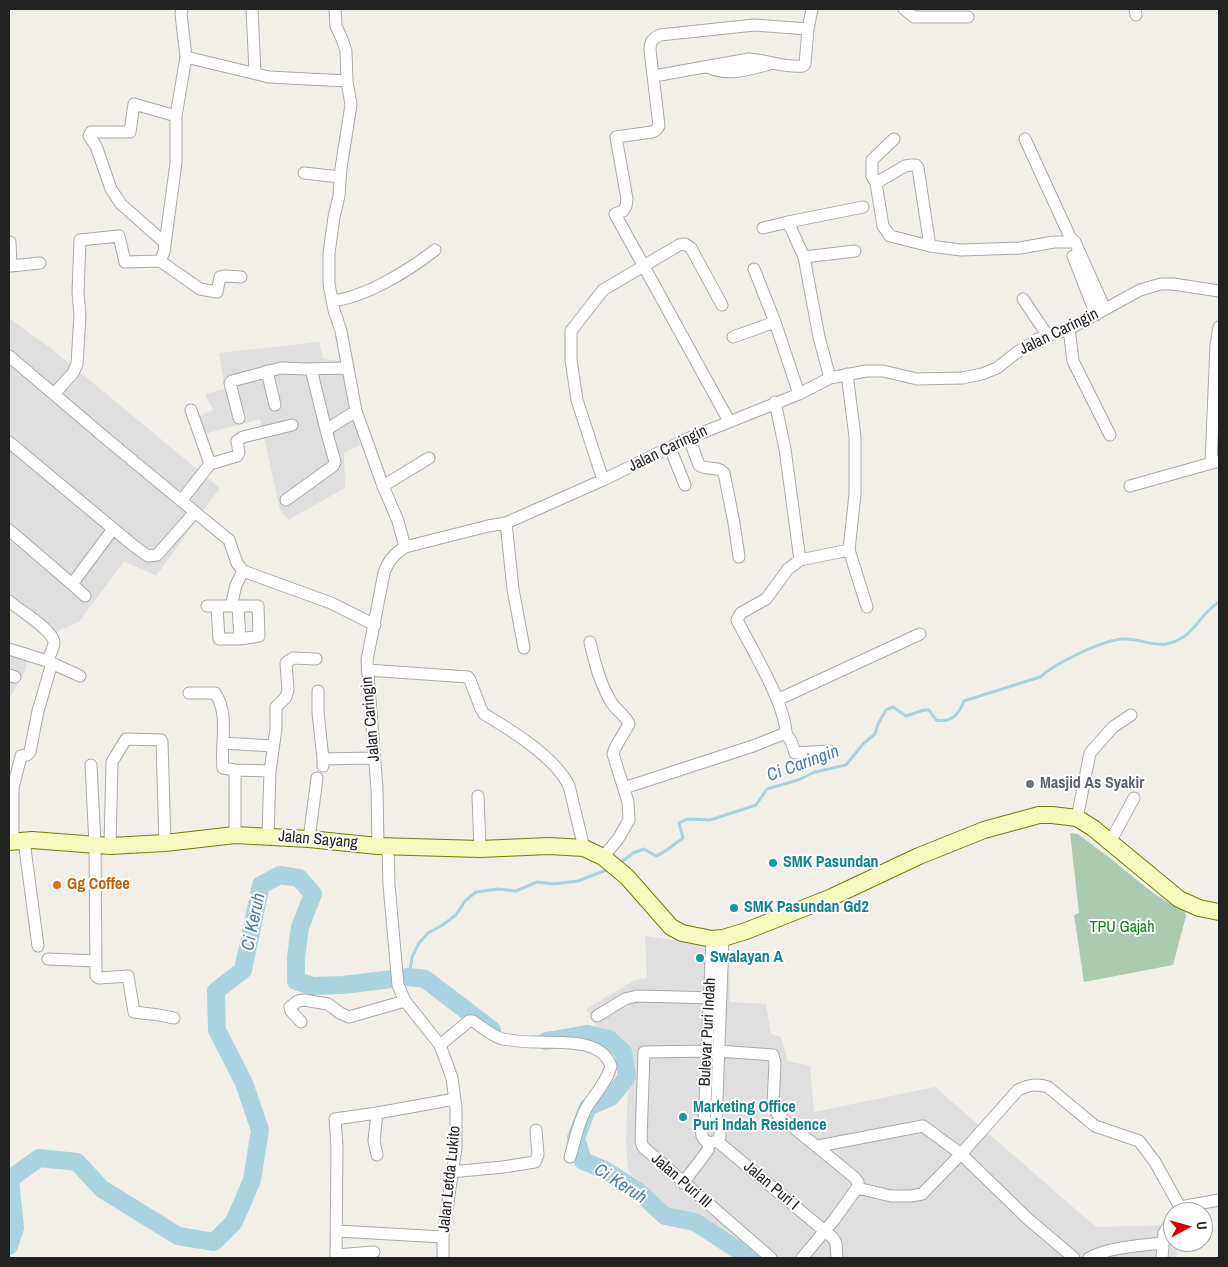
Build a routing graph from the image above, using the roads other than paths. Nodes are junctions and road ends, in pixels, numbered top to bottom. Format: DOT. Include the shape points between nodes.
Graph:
graph roads {
  1 [pos="182,9"];
  2 [pos="252,9"];
  3 [pos="335,9"];
  4 [pos="812,9"];
  5 [pos="904,9"];
  6 [pos="968,17"];
  7 [pos="808,30"];
  8 [pos="186,57"];
  9 [pos="255,72"];
  10 [pos="654,76"];
  11 [pos="347,80"];
  12 [pos="176,116"];
  13 [pos="894,139"];
  14 [pos="1026,139"];
  15 [pos="304,173"];
  16 [pos="340,178"];
  17 [pos="876,183"];
  18 [pos="863,207"];
  19 [pos="788,222"];
  20 [pos="762,228"];
  21 [pos="1071,240"];
  22 [pos="10,242"];
  23 [pos="165,244"];
  24 [pos="930,246"];
  25 [pos="435,250"];
  26 [pos="855,250"];
  27 [pos="804,257"];
  28 [pos="160,261"];
  29 [pos="40,263"];
  30 [pos="644,266"];
  31 [pos="10,268"];
  32 [pos="754,269"];
  33 [pos="241,277"];
  34 [pos="1219,290"];
  35 [pos="1023,299"];
  36 [pos="332,301"];
  37 [pos="722,306"];
  38 [pos="1100,312"];
  39 [pos="775,322"];
  40 [pos="1219,327"];
  41 [pos="1069,329"];
  42 [pos="1048,336"];
  43 [pos="733,337"];
  44 [pos="1218,340"];
  45 [pos="9,356"];
  46 [pos="348,368"];
  47 [pos="311,369"];
  48 [pos="267,371"];
  49 [pos="847,374"];
  50 [pos="830,378"];
  51 [pos="54,394"];
  52 [pos="799,394"];
  53 [pos="775,402"];
  54 [pos="275,404"];
  55 [pos="191,410"];
  56 [pos="356,411"];
  57 [pos="239,418"];
  58 [pos="729,421"];
  59 [pos="292,425"];
  60 [pos="326,430"];
  61 [pos="1110,435"];
  62 [pos="689,438"];
  63 [pos="9,442"];
  64 [pos="670,448"];
  65 [pos="429,458"];
  66 [pos="1215,462"];
  67 [pos="210,464"];
  68 [pos="603,480"];
  69 [pos="685,485"];
  70 [pos="384,486"];
  71 [pos="1130,486"];
  72 [pos="286,500"];
  73 [pos="181,501"];
  74 [pos="195,512"];
  75 [pos="506,523"];
  76 [pos="113,529"];
  77 [pos="9,530"];
  78 [pos="405,547"];
  79 [pos="849,550"];
  80 [pos="739,557"];
  81 [pos="800,560"];
  82 [pos="243,571"];
  83 [pos="72,584"];
  84 [pos="85,596"];
  85 [pos="9,601"];
  86 [pos="235,606"];
  87 [pos="867,607"];
  88 [pos="375,624"];
  89 [pos="920,634"];
  90 [pos="240,639"];
  91 [pos="590,642"];
  92 [pos="524,648"];
  93 [pos="9,649"];
  94 [pos="316,659"];
  95 [pos="50,662"];
  96 [pos="367,670"];
  97 [pos="80,676"];
  98 [pos="318,691"];
  99 [pos="189,693"];
  100 [pos="777,700"];
  101 [pos="1130,715"];
  102 [pos="786,733"];
  103 [pos="223,744"];
  104 [pos="272,746"];
  105 [pos="830,751"];
  106 [pos="374,758"];
  107 [pos="91,765"];
  108 [pos="234,770"];
  109 [pos="270,771"];
  110 [pos="317,778"];
  111 [pos="624,788"];
  112 [pos="478,796"];
  113 [pos="1134,798"];
  114 [pos="1077,818"];
  115 [pos="235,836"];
  116 [pos="268,836"];
  117 [pos="309,839"];
  118 [pos="15,841"];
  119 [pos="1110,842"];
  120 [pos="165,843"];
  121 [pos="102,846"];
  122 [pos="383,846"];
  123 [pos="480,848"];
  124 [pos="584,848"];
  125 [pos="611,863"];
  126 [pos="1219,912"];
  127 [pos="717,938"];
  128 [pos="38,946"];
  129 [pos="48,959"];
  130 [pos="96,961"];
  131 [pos="715,998"];
  132 [pos="405,1001"];
  133 [pos="597,1016"];
  134 [pos="174,1018"];
  135 [pos="301,1022"];
  136 [pos="440,1045"];
  137 [pos="712,1051"];
  138 [pos="455,1098"];
  139 [pos="377,1113"];
  140 [pos="716,1124"];
  141 [pos="704,1126"];
  142 [pos="536,1130"];
  143 [pos="713,1142"];
  144 [pos="818,1146"];
  145 [pos="961,1154"];
  146 [pos="377,1155"];
  147 [pos="570,1157"];
  148 [pos="451,1172"];
  149 [pos="683,1183"];
  150 [pos="857,1188"];
  151 [pos="1174,1202"];
  152 [pos="826,1231"];
  153 [pos="336,1232"];
  154 [pos="443,1237"];
  155 [pos="1163,1238"];
  156 [pos="1162,1242"];
  157 [pos="374,1252"];
  158 [pos="336,1256"];
  159 [pos="443,1258"];
  160 [pos="771,1258"];
  161 [pos="802,1258"];
  162 [pos="837,1258"];
  163 [pos="1074,1258"];
  164 [pos="1089,1258"];
  165 [pos="1162,1258"];
  1 -- 8 [label="street"];
  2 -- 9 [label="street"];
  3 -- 11 [label="street" via="336,26 346,52"];
  4 -- 7 [label="street"];
  5 -- 6 [label="street" via="914,17"];
  7 -- 10 [label="street" via="805,64 800,66 750,59"];
  7 -- 10 [label="street" via="754,25 660,35 652,39 650,45"];
  8 -- 9 [label="street"];
  8 -- 12 [label="street"];
  9 -- 11 [label="street" via="270,76"];
  10 -- 30 [label="street" via="659,126 652,132 616,137 627,198 623,211 615,214"];
  11 -- 16 [label="street" via="351,105"];
  12 -- 23 [label="street" via="176,163"];
  12 -- 23 [label="street" via="134,104 130,132 91,132 89,136 96,146 110,189 121,204"];
  13 -- 17 [label="street" via="872,160 872,176"];
  14 -- 21 [label="street"];
  15 -- 16 [label="street"];
  16 -- 36 [label="street" via="329,253"];
  17 -- 24 [label="street" via="883,226 890,236"];
  17 -- 24 [label="street" via="905,166 916,165"];
  18 -- 19 [label="street"];
  19 -- 20 [label="street"];
  19 -- 27 [label="street"];
  21 -- 24 [label="street" via="1020,248 961,250"];
  21 -- 38 [label="street"];
  22 -- 31 [label="street"];
  23 -- 28 [label="street"];
  25 -- 36 [label="street" via="405,272 360,293"];
  26 -- 27 [label="street"];
  27 -- 50 [label="street"];
  28 -- 33 [label="street" via="200,289 215,292 220,278"];
  28 -- 51 [label="street" via="125,262 119,236 80,240 77,364"];
  29 -- 31 [label="street"];
  30 -- 37 [label="street" via="685,244"];
  30 -- 58 [label="street"];
  30 -- 68 [label="street" via="603,290 571,331 571,360 577,400"];
  32 -- 39 [label="street"];
  34 -- 38 [label="street, Jalan Caringin" via="1161,284 1140,290"];
  35 -- 42 [label="street"];
  36 -- 46 [label="street"];
  38 -- 41 [label="street, Jalan Caringin"];
  39 -- 43 [label="street"];
  39 -- 52 [label="street"];
  40 -- 44 [label="street"];
  41 -- 42 [label="street, Jalan Caringin"];
  41 -- 61 [label="street" via="1072,361"];
  42 -- 49 [label="street, Jalan Caringin" via="1038,339 997,368 962,378 917,379 866,371"];
  44 -- 66 [label="street"];
  45 -- 51 [label="street"];
  46 -- 47 [label="street"];
  46 -- 56 [label="street"];
  47 -- 48 [label="street"];
  47 -- 60 [label="street"];
  48 -- 54 [label="street"];
  48 -- 57 [label="street" via="230,383"];
  49 -- 50 [label="street, Jalan Caringin"];
  49 -- 79 [label="street" via="855,437 855,494"];
  50 -- 52 [label="street, Jalan Caringin"];
  51 -- 73 [label="street"];
  52 -- 53 [label="street, Jalan Caringin"];
  53 -- 58 [label="street, Jalan Caringin"];
  53 -- 81 [label="street" via="785,449"];
  55 -- 67 [label="street"];
  56 -- 60 [label="street"];
  56 -- 70 [label="street"];
  58 -- 62 [label="street, Jalan Caringin"];
  59 -- 67 [label="street" via="243,437 237,440 237,456"];
  60 -- 72 [label="street" via="333,466"];
  62 -- 64 [label="street, Jalan Caringin"];
  62 -- 80 [label="street" via="699,465 705,469 716,468 724,474"];
  63 -- 76 [label="street"];
  64 -- 68 [label="street, Jalan Caringin"];
  64 -- 69 [label="street"];
  65 -- 70 [label="street"];
  66 -- 71 [label="street"];
  67 -- 73 [label="street"];
  68 -- 75 [label="street, Jalan Caringin"];
  70 -- 78 [label="street"];
  73 -- 74 [label="street"];
  74 -- 76 [label="street" via="153,556 148,556"];
  74 -- 82 [label="street" via="229,540"];
  75 -- 78 [label="street, Jalan Caringin"];
  75 -- 92 [label="street"];
  76 -- 83 [label="street"];
  77 -- 83 [label="street"];
  78 -- 88 [label="street, Jalan Caringin" via="387,564"];
  79 -- 81 [label="street"];
  79 -- 87 [label="street"];
  81 -- 100 [label="street" via="788,568 766,599 740,613 737,620"];
  82 -- 86 [label="street" via="236,585"];
  82 -- 88 [label="street" via="331,603"];
  83 -- 84 [label="street"];
  85 -- 95 [label="street" via="47,630 53,639"];
  86 -- 90 [label="street"];
  86 -- 90 [label="street" via="259,606 260,635"];
  86 -- 90 [label="street" via="212,606 214,639"];
  88 -- 96 [label="street, Jalan Caringin"];
  89 -- 100 [label="street"];
  91 -- 111 [label="street" via="598,676 629,724 613,754"];
  93 -- 95 [label="street"];
  94 -- 104 [label="street" via="293,658 286,662 288,690 276,707"];
  95 -- 97 [label="street"];
  95 -- 118 [label="street" via="30,752 21,756 13,788"];
  96 -- 106 [label="street, Jalan Caringin"];
  96 -- 124 [label="street" via="468,677 484,714 523,739 566,779"];
  98 -- 106 [label="street" via="323,762"];
  99 -- 103 [label="street" via="215,693 224,714"];
  100 -- 102 [label="street" via="786,723"];
  101 -- 114 [label="street" via="1113,727 1090,753"];
  102 -- 105 [label="street" via="795,753"];
  102 -- 111 [label="street"];
  103 -- 104 [label="street"];
  103 -- 108 [label="street" via="223,768"];
  104 -- 109 [label="street"];
  106 -- 122 [label="street, Jalan Caringin"];
  107 -- 121 [label="street"];
  108 -- 109 [label="street"];
  108 -- 115 [label="street"];
  109 -- 116 [label="street"];
  110 -- 117 [label="street"];
  111 -- 125 [label="street" via="628,820"];
  112 -- 123 [label="street"];
  113 -- 119 [label="street"];
  114 -- 119 [label="main road"];
  114 -- 127 [label="main road" via="1039,815 984,830 746,931"];
  115 -- 116 [label="main road, Jalan Sayang"];
  115 -- 120 [label="main road, Jalan Sayang"];
  116 -- 117 [label="main road, Jalan Sayang"];
  117 -- 122 [label="main road, Jalan Sayang"];
  118 -- 121 [label="main road, Jalan Sayang"];
  118 -- 128 [label="street"];
  119 -- 126 [label="main road" via="1178,899"];
  120 -- 121 [label="main road, Jalan Sayang"];
  120 -- 121 [label="street" via="162,742 126,739 112,762"];
  121 -- 130 [label="street"];
  122 -- 123 [label="main road, Jalan Sayang"];
  122 -- 132 [label="street, Jalan Letda Lukito" via="398,985"];
  123 -- 124 [label="main road, Jalan Sayang"];
  124 -- 125 [label="main road, Jalan Sayang"];
  125 -- 127 [label="main road" via="671,927 682,933"];
  127 -- 131 [label="street, Bulevar Puri Indah"];
  129 -- 130 [label="street"];
  130 -- 134 [label="street" via="96,976 99,978 128,977 134,1012"];
  131 -- 133 [label="street" via="637,996 625,999"];
  131 -- 137 [label="street, Bulevar Puri Indah"];
  132 -- 135 [label="street" via="349,1017 328,1004 298,1001 290,1007"];
  132 -- 136 [label="street, Jalan Letda Lukito"];
  136 -- 138 [label="street, Jalan Letda Lukito" via="452,1078"];
  136 -- 147 [label="street" via="473,1021 500,1039 581,1043 605,1057 611,1066 586,1109"];
  137 -- 140 [label="street, Bulevar Puri Indah"];
  137 -- 141 [label="street, Bulevar Puri Indah"];
  137 -- 144 [label="street" via="773,1055 773,1105 778,1115"];
  137 -- 149 [label="street, Jalan Puri III" via="643,1053 641,1141 643,1147"];
  138 -- 139 [label="street"];
  138 -- 148 [label="street, Jalan Letda Lukito" via="456,1147"];
  139 -- 146 [label="street" via="374,1141"];
  139 -- 153 [label="street" via="335,1119"];
  140 -- 141 [label="street"];
  140 -- 143 [label="street" via="721,1132"];
  141 -- 143 [label="street" via="702,1138"];
  142 -- 148 [label="street" via="538,1155 535,1162"];
  143 -- 149 [label="street"];
  143 -- 152 [label="street, Jalan Puri I"];
  144 -- 145 [label="street" via="923,1126"];
  144 -- 150 [label="street" via="854,1177 858,1182"];
  145 -- 150 [label="street" via="917,1196 891,1196"];
  145 -- 151 [label="street" via="1018,1090 1034,1084 1048,1087 1095,1126 1139,1141 1155,1162"];
  145 -- 163 [label="street"];
  148 -- 154 [label="street, Jalan Letda Lukito"];
  149 -- 160 [label="street, Jalan Puri III"];
  150 -- 152 [label="street"];
  152 -- 161 [label="street"];
  152 -- 162 [label="street" via="835,1240"];
  153 -- 154 [label="street"];
  153 -- 158 [label="street"];
  154 -- 159 [label="street, Jalan Letda Lukito"];
  155 -- 156 [label="street"];
  156 -- 164 [label="street" via="1107,1251"];
  156 -- 165 [label="street"];
  157 -- 158 [label="street"];
}
